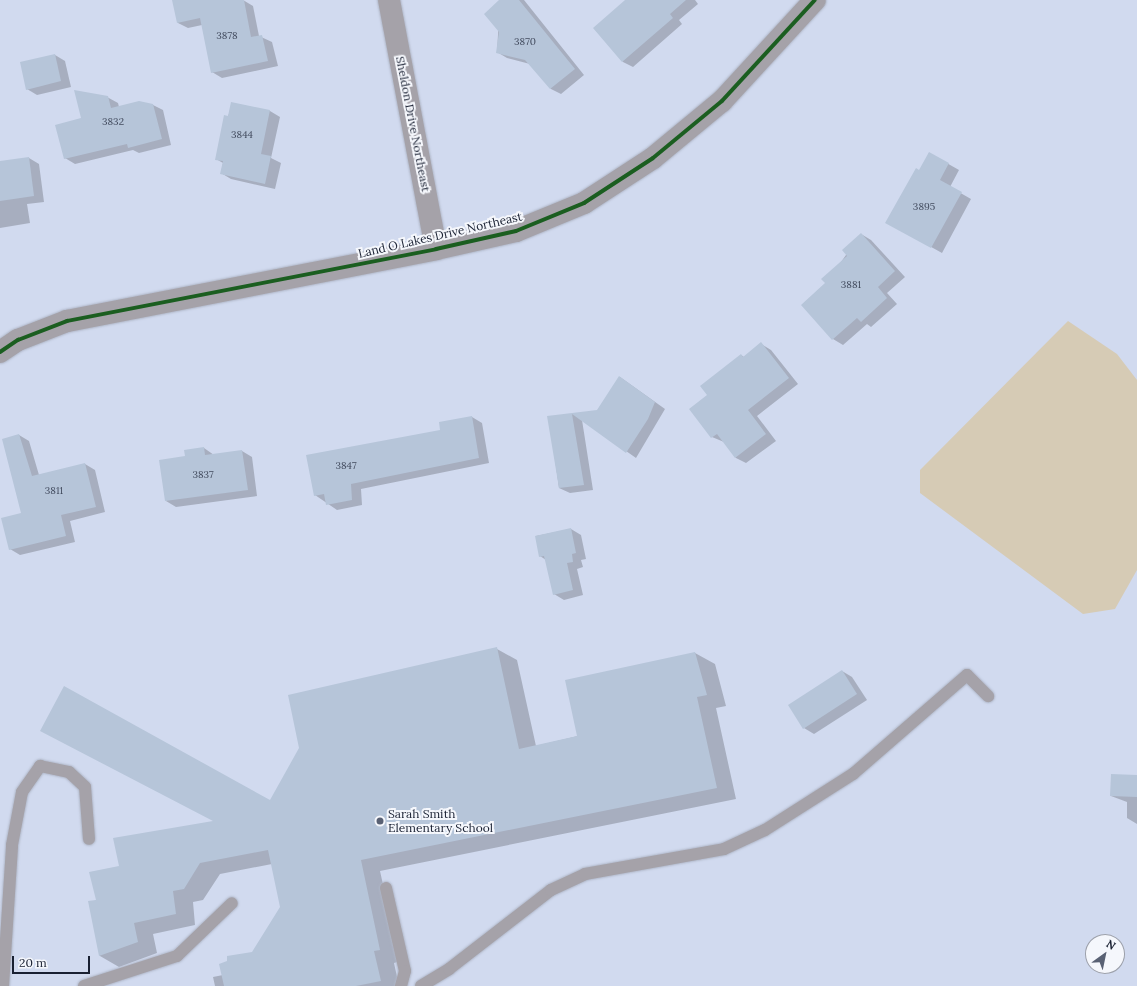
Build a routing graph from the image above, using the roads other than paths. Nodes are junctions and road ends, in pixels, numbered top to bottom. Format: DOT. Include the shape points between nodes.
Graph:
graph roads {
  1 [pos="389,0"];
  2 [pos="815,0"];
  3 [pos="436,249"];
  4 [pos="0,352"];
  5 [pos="988,696"];
  6 [pos="89,839"];
  7 [pos="386,888"];
  8 [pos="232,904"];
  9 [pos="3,986"];
  10 [pos="84,986"];
  11 [pos="401,986"];
  12 [pos="421,986"];
  1 -- 3 [label="street, Sheldon Drive Northeast"];
  2 -- 3 [label="street, Land O Lakes Drive Northeast" via="722,101 653,158 584,203 516,231"];
  3 -- 4 [label="street, Land O Lakes Drive Northeast" via="67,321 18,340"];
  5 -- 12 [label="lane" via="967,675 853,774 765,830 724,849 585,874 551,890 449,969"];
  6 -- 9 [label="lane" via="85,787 69,772 40,766 22,792 12,845"];
  7 -- 11 [label="lane" via="405,971"];
  8 -- 10 [label="lane" via="177,956"];
}
